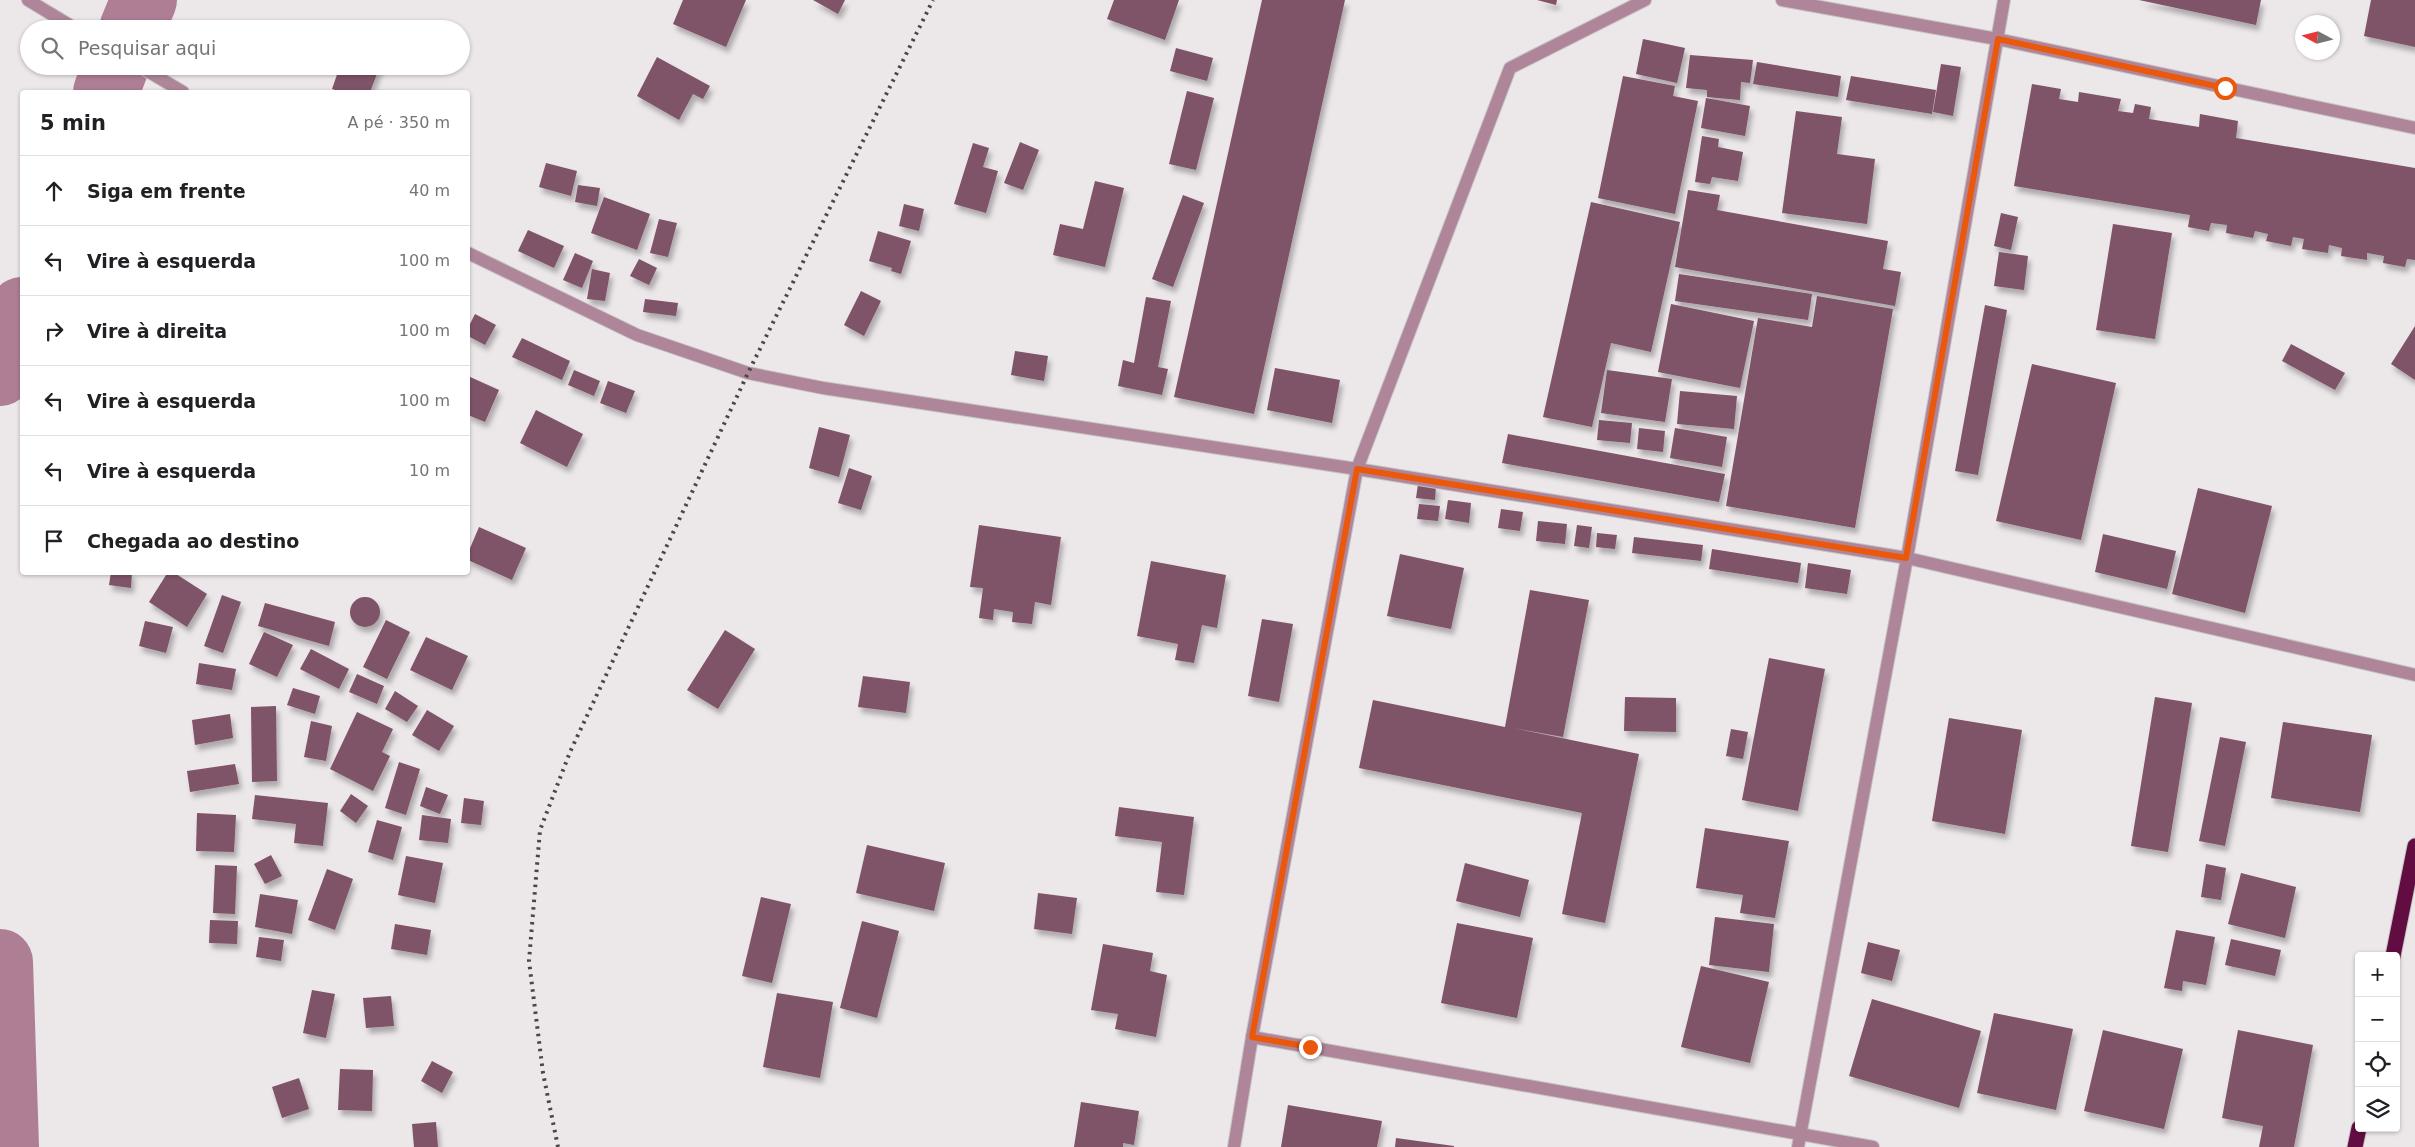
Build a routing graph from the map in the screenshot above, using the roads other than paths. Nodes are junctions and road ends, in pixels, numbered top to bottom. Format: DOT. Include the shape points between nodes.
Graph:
graph roads {
  1 [pos="28,0"];
  2 [pos="1646,0"];
  3 [pos="1782,0"];
  4 [pos="2004,0"];
  5 [pos="61,20"];
  6 [pos="1998,39"];
  7 [pos="154,75"];
  8 [pos="180,90"];
  9 [pos="2415,128"];
  10 [pos="470,254"];
  11 [pos="1357,469"];
  12 [pos="1906,558"];
  13 [pos="2415,675"];
  14 [pos="2415,846"];
  15 [pos="2394,952"];
  16 [pos="1252,1037"];
  17 [pos="2358,1132"];
  18 [pos="1800,1134"];
  19 [pos="1234,1147"];
  20 [pos="1798,1147"];
  21 [pos="1873,1147"];
  22 [pos="2355,1147"];
  1 -- 5 [label="street"];
  2 -- 11 [label="street" via="1510,68"];
  3 -- 6 [label="street"];
  4 -- 6 [label="street"];
  6 -- 9 [label="street"];
  6 -- 12 [label="street"];
  7 -- 8 [label="street"];
  10 -- 11 [label="street" via="637,335 748,373 823,388"];
  11 -- 12 [label="street"];
  11 -- 16 [label="street"];
  12 -- 13 [label="street"];
  12 -- 18 [label="street"];
  14 -- 15 [label="highway"];
  16 -- 18 [label="street"];
  16 -- 19 [label="street"];
  17 -- 22 [label="highway"];
  18 -- 20 [label="street"];
  18 -- 21 [label="street"];
}
